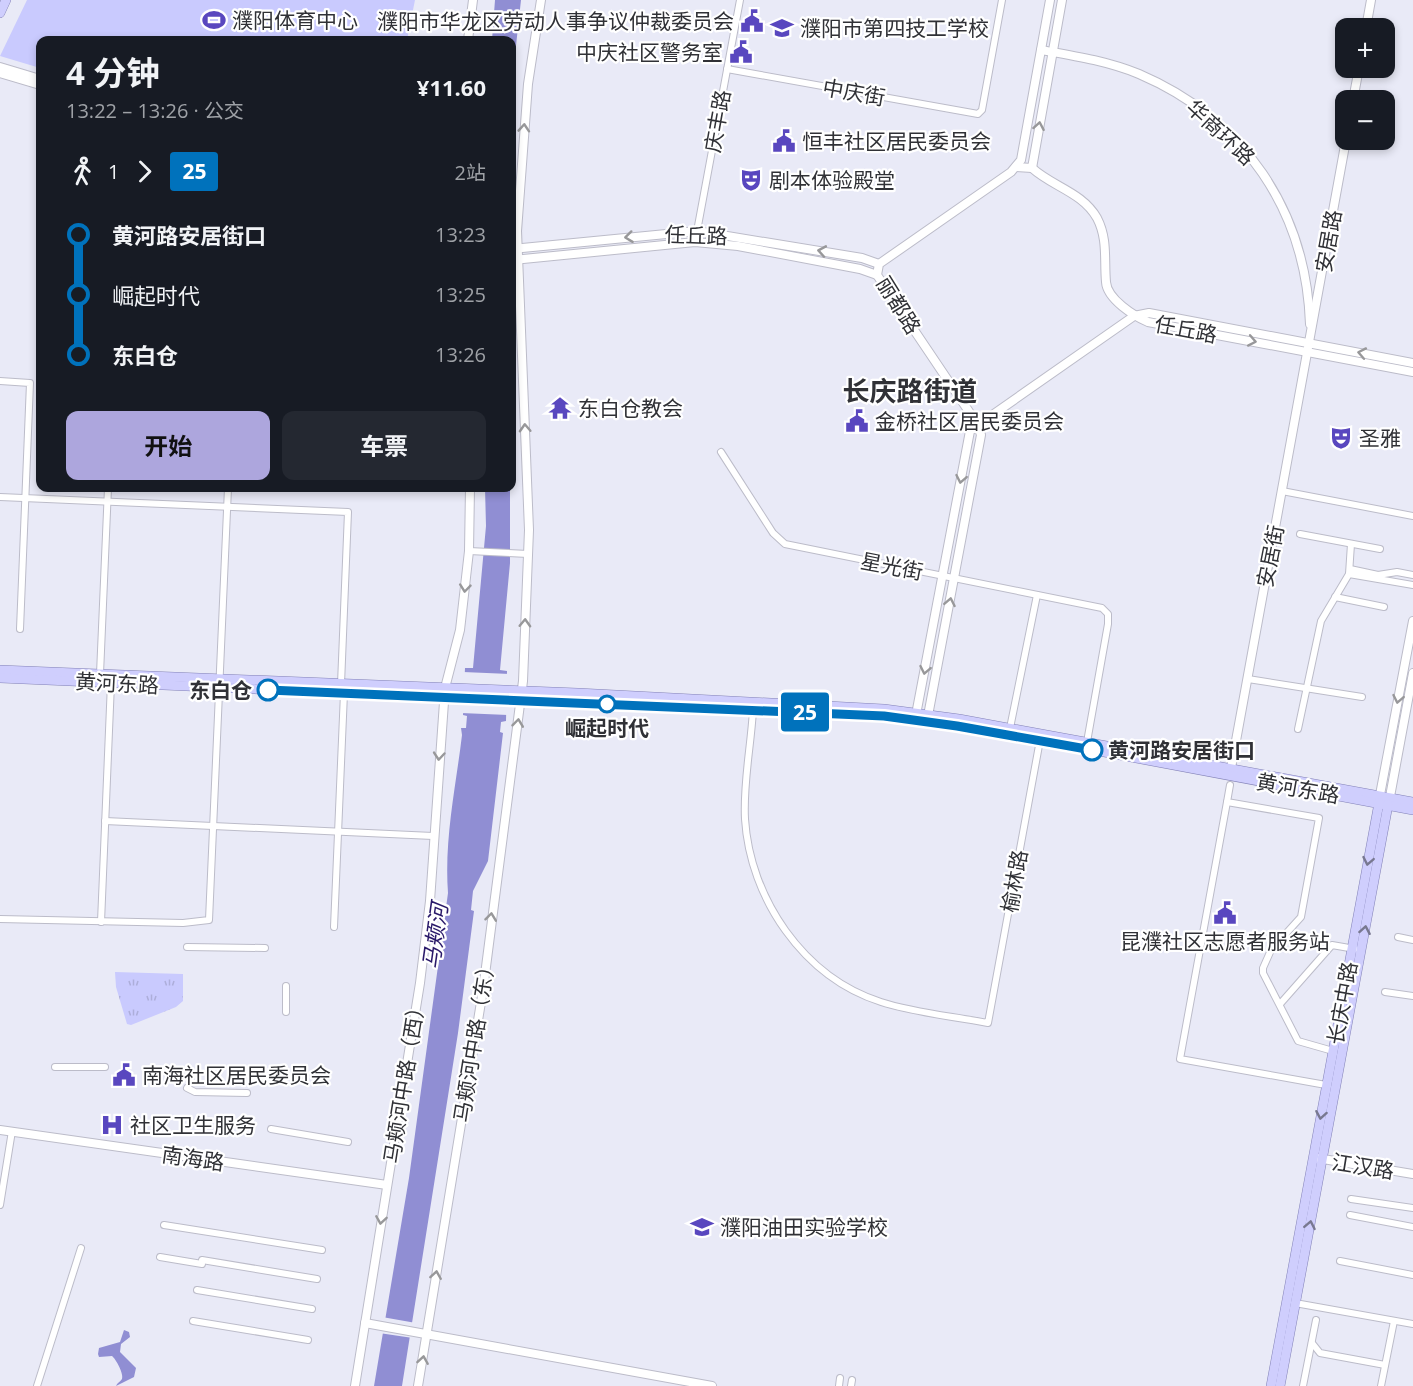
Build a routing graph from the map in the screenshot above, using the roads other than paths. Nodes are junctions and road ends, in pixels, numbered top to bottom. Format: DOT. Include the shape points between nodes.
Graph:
graph roads {
  1 [pos="6,0"];
  2 [pos="473,0"];
  3 [pos="541,0"];
  4 [pos="740,0"];
  5 [pos="1002,0"];
  6 [pos="1050,0"];
  7 [pos="1062,0"];
  8 [pos="1371,0"];
  9 [pos="0,13"];
  10 [pos="1368,18"];
  11 [pos="468,36"];
  12 [pos="1041,50"];
  13 [pos="1053,52"];
  14 [pos="0,67"];
  15 [pos="727,69"];
  16 [pos="0,73"];
  17 [pos="36,78"];
  18 [pos="36,84"];
  19 [pos="1344,150"];
  20 [pos="1016,167"];
  21 [pos="1032,168"];
  22 [pos="516,225"];
  23 [pos="697,231"];
  24 [pos="695,242"];
  25 [pos="516,249"];
  26 [pos="516,260"];
  27 [pos="879,264"];
  28 [pos="876,275"];
  29 [pos="516,295"];
  30 [pos="1134,316"];
  31 [pos="1309,347"];
  32 [pos="1413,363"];
  33 [pos="1413,372"];
  34 [pos="0,381"];
  35 [pos="978,425"];
  36 [pos="722,452"];
  37 [pos="1282,491"];
  38 [pos="108,492"];
  39 [pos="228,492"];
  40 [pos="470,492"];
  41 [pos="0,497"];
  42 [pos="26,498"];
  43 [pos="107,501"];
  44 [pos="228,507"];
  45 [pos="1413,516"];
  46 [pos="1300,534"];
  47 [pos="1351,544"];
  48 [pos="1380,549"];
  49 [pos="472,551"];
  50 [pos="528,554"];
  51 [pos="1349,571"];
  52 [pos="1413,575"];
  53 [pos="942,576"];
  54 [pos="954,578"];
  55 [pos="1413,585"];
  56 [pos="1037,595"];
  57 [pos="1335,597"];
  58 [pos="1384,607"];
  59 [pos="1413,621"];
  60 [pos="20,629"];
  61 [pos="0,670"];
  62 [pos="1413,673"];
  63 [pos="100,674"];
  64 [pos="0,678"];
  65 [pos="1248,679"];
  66 [pos="111,683"];
  67 [pos="219,683"];
  68 [pos="343,688"];
  69 [pos="1307,690"];
  70 [pos="444,693"];
  71 [pos="521,695"];
  72 [pos="1362,698"];
  73 [pos="753,710"];
  74 [pos="916,716"];
  75 [pos="927,718"];
  76 [pos="1010,728"];
  77 [pos="1298,729"];
  78 [pos="1040,740"];
  79 [pos="1086,742"];
  80 [pos="1231,768"];
  81 [pos="1230,784"];
  82 [pos="1384,801"];
  83 [pos="1227,802"];
  84 [pos="1413,802"];
  85 [pos="1413,810"];
  86 [pos="105,821"];
  87 [pos="213,826"];
  88 [pos="338,832"];
  89 [pos="432,836"];
  90 [pos="0,919"];
  91 [pos="101,922"];
  92 [pos="334,927"];
  93 [pos="1398,938"];
  94 [pos="1413,940"];
  95 [pos="187,947"];
  96 [pos="265,948"];
  97 [pos="1356,950"];
  98 [pos="286,986"];
  99 [pos="1385,992"];
  100 [pos="1413,996"];
  101 [pos="1280,1004"];
  102 [pos="286,1012"];
  103 [pos="1333,1051"];
  104 [pos="55,1067"];
  105 [pos="105,1067"];
  106 [pos="1326,1085"];
  107 [pos="187,1088"];
  108 [pos="247,1093"];
  109 [pos="271,1129"];
  110 [pos="0,1130"];
  111 [pos="12,1131"];
  112 [pos="348,1142"];
  113 [pos="1318,1158"];
  114 [pos="1413,1174"];
  115 [pos="387,1185"];
  116 [pos="1351,1199"];
  117 [pos="0,1205"];
  118 [pos="1413,1208"];
  119 [pos="1350,1215"];
  120 [pos="164,1225"];
  121 [pos="1413,1227"];
  122 [pos="81,1248"];
  123 [pos="322,1250"];
  124 [pos="160,1257"];
  125 [pos="1340,1261"];
  126 [pos="1413,1275"];
  127 [pos="317,1279"];
  128 [pos="198,1290"];
  129 [pos="1294,1303"];
  130 [pos="312,1309"];
  131 [pos="1316,1320"];
  132 [pos="193,1321"];
  133 [pos="1394,1321"];
  134 [pos="365,1323"];
  135 [pos="1413,1324"];
  136 [pos="422,1332"];
  137 [pos="308,1340"];
  138 [pos="1312,1343"];
  139 [pos="1385,1365"];
  140 [pos="840,1378"];
  141 [pos="37,1386"];
  142 [pos="355,1386"];
  143 [pos="418,1386"];
  144 [pos="712,1386"];
  145 [pos="838,1386"];
  146 [pos="1271,1386"];
  147 [pos="1280,1386"];
  148 [pos="1303,1386"];
  149 [pos="1381,1386"];
  1 -- 9 [label="main road"];
  2 -- 11 [label="street"];
  22 -- 3 [label="street, 马颊河中路（东）, one-way" via="527,94"];
  4 -- 15 [label="street, 庆丰路"];
  5 -- 15 [label="street, 中庆街" via="981,113"];
  6 -- 12 [label="street"];
  7 -- 13 [label="street"];
  8 -- 10 [label="street"];
  12 -- 13 [label="street, 华商环路"];
  12 -- 20 [label="street" via="1021,160"];
  21 -- 13 [label="street, one-way"];
  13 -- 31 [label="street, 华商环路" via="1100,60 1158,83 1193,104 1241,145 1268,181 1300,248 1309,302"];
  14 -- 17 [label="street"];
  15 -- 23 [label="street, 庆丰路"];
  16 -- 18 [label="street"];
  19 -- 31 [label="street, 安居路"];
  20 -- 21 [label="street"];
  20 -- 27 [label="street, 丽都路"];
  21 -- 30 [label="street" via="1076,194 1088,206 1103,236 1106,283 1111,294"];
  23 -- 24 [label="street, 庆丰路"];
  23 -- 25 [label="street, 任丘路, one-way"];
  27 -- 23 [label="street, 任丘路, one-way"];
  24 -- 26 [label="street, 任丘路"];
  24 -- 28 [label="street, 任丘路" via="738,246"];
  27 -- 28 [label="street, 丽都路"];
  28 -- 35 [label="street, 丽都路"];
  50 -- 29 [label="street, 马颊河中路（东）, one-way"];
  30 -- 31 [label="street, 任丘路" via="1148,322"];
  30 -- 35 [label="street"];
  32 -- 31 [label="street, 任丘路, one-way"];
  31 -- 33 [label="street, 任丘路"];
  31 -- 37 [label="street, 安居街"];
  34 -- 42 [label="street" via="30,383"];
  35 -- 53 [label="street, one-way" via="970,431"];
  35 -- 54 [label="street" via="981,435"];
  36 -- 53 [label="street, 星光街" via="780,542"];
  37 -- 45 [label="street"];
  37 -- 65 [label="street, 安居街"];
  38 -- 43 [label="street"];
  39 -- 44 [label="street"];
  40 -- 49 [label="street, 马颊河中路（西）"];
  41 -- 42 [label="street"];
  42 -- 43 [label="street"];
  42 -- 60 [label="street"];
  43 -- 44 [label="street"];
  43 -- 63 [label="street"];
  44 -- 67 [label="street"];
  44 -- 68 [label="street" via="348,512"];
  46 -- 47 [label="street"];
  47 -- 48 [label="street"];
  47 -- 51 [label="street"];
  49 -- 50 [label="street"];
  49 -- 70 [label="street, 马颊河中路（西）, one-way" via="460,630"];
  71 -- 50 [label="street, 马颊河中路（东）, one-way"];
  51 -- 52 [label="street"];
  51 -- 55 [label="street"];
  51 -- 57 [label="street"];
  53 -- 54 [label="street, 星光街"];
  53 -- 74 [label="street, one-way"];
  54 -- 56 [label="street, 星光街"];
  75 -- 54 [label="street, one-way"];
  56 -- 76 [label="street"];
  56 -- 79 [label="street, 星光街" via="1102,608 1108,614"];
  57 -- 58 [label="street"];
  57 -- 69 [label="street" via="1321,621"];
  59 -- 82 [label="street, 长庆中路, one-way"];
  61 -- 63 [label="main road, 黄河东路"];
  62 -- 82 [label="street, 长庆中路"];
  63 -- 67 [label="main road, 黄河东路"];
  64 -- 66 [label="main road, 黄河东路"];
  65 -- 69 [label="street"];
  65 -- 80 [label="street, 安居街"];
  66 -- 67 [label="main road, 黄河东路"];
  66 -- 86 [label="street"];
  67 -- 68 [label="main road, 黄河东路"];
  67 -- 87 [label="street"];
  68 -- 70 [label="main road, 黄河东路"];
  68 -- 88 [label="street"];
  69 -- 72 [label="street"];
  69 -- 77 [label="street"];
  70 -- 71 [label="main road, 黄河东路"];
  70 -- 89 [label="street, 马颊河中路（西）, one-way"];
  71 -- 73 [label="main road, 黄河东路"];
  71 -- 74 [label="main road, 黄河东路"];
  136 -- 71 [label="street, 马颊河中路（东）, one-way" via="483,990"];
  73 -- 74 [label="main road, 黄河东路"];
  73 -- 78 [label="street, 榆林路" via="746,792 747,838 766,899 793,941 829,974 879,1002 988,1023"];
  74 -- 75 [label="main road, 黄河东路"];
  75 -- 76 [label="main road, 黄河东路"];
  75 -- 78 [label="main road, 黄河东路"];
  76 -- 79 [label="main road, 黄河东路"];
  78 -- 82 [label="main road, 黄河东路"];
  79 -- 80 [label="main road, 黄河东路"];
  80 -- 82 [label="main road, 黄河东路"];
  81 -- 83 [label="street"];
  82 -- 84 [label="main road, 黄河东路"];
  82 -- 85 [label="main road, 黄河东路"];
  82 -- 97 [label="main road, 长庆中路"];
  83 -- 101 [label="street" via="1319,818 1301,917 1265,961 1263,973"];
  83 -- 106 [label="street" via="1180,1059"];
  86 -- 87 [label="street"];
  86 -- 91 [label="street"];
  87 -- 88 [label="street"];
  87 -- 91 [label="street" via="209,920"];
  88 -- 89 [label="street"];
  88 -- 92 [label="street"];
  89 -- 115 [label="street, 马颊河中路（西）" via="430,901 420,984"];
  90 -- 91 [label="street"];
  93 -- 94 [label="street"];
  95 -- 96 [label="street"];
  97 -- 101 [label="street" via="1332,945"];
  97 -- 103 [label="main road, 长庆中路"];
  97 -- 113 [label="main road, 长庆中路"];
  98 -- 102 [label="street"];
  99 -- 100 [label="street"];
  101 -- 103 [label="street" via="1298,1041"];
  103 -- 106 [label="main road, 长庆中路"];
  104 -- 105 [label="street"];
  106 -- 113 [label="main road, 长庆中路, one-way"];
  107 -- 108 [label="street" via="195,1092"];
  109 -- 112 [label="street"];
  110 -- 111 [label="street, 南海路"];
  111 -- 115 [label="street, 南海路"];
  111 -- 117 [label="street"];
  113 -- 114 [label="street, 江汉路"];
  129 -- 113 [label="main road, 长庆中路, one-way"];
  113 -- 146 [label="main road, 长庆中路"];
  115 -- 134 [label="street, 马颊河中路（西）, one-way"];
  116 -- 118 [label="street"];
  119 -- 121 [label="street"];
  120 -- 123 [label="street"];
  122 -- 141 [label="street"];
  124 -- 127 [label="street"];
  125 -- 126 [label="street"];
  128 -- 130 [label="street"];
  129 -- 133 [label="street"];
  129 -- 147 [label="main road, 长庆中路"];
  131 -- 138 [label="street"];
  132 -- 137 [label="street"];
  133 -- 135 [label="street"];
  133 -- 139 [label="street"];
  134 -- 136 [label="street"];
  134 -- 142 [label="street, 马颊河中路（西）"];
  143 -- 136 [label="street, 马颊河中路（东）, one-way"];
  136 -- 144 [label="street"];
  138 -- 139 [label="street" via="1320,1353"];
  138 -- 148 [label="street"];
  139 -- 149 [label="street"];
  140 -- 145 [label="street"];
}
